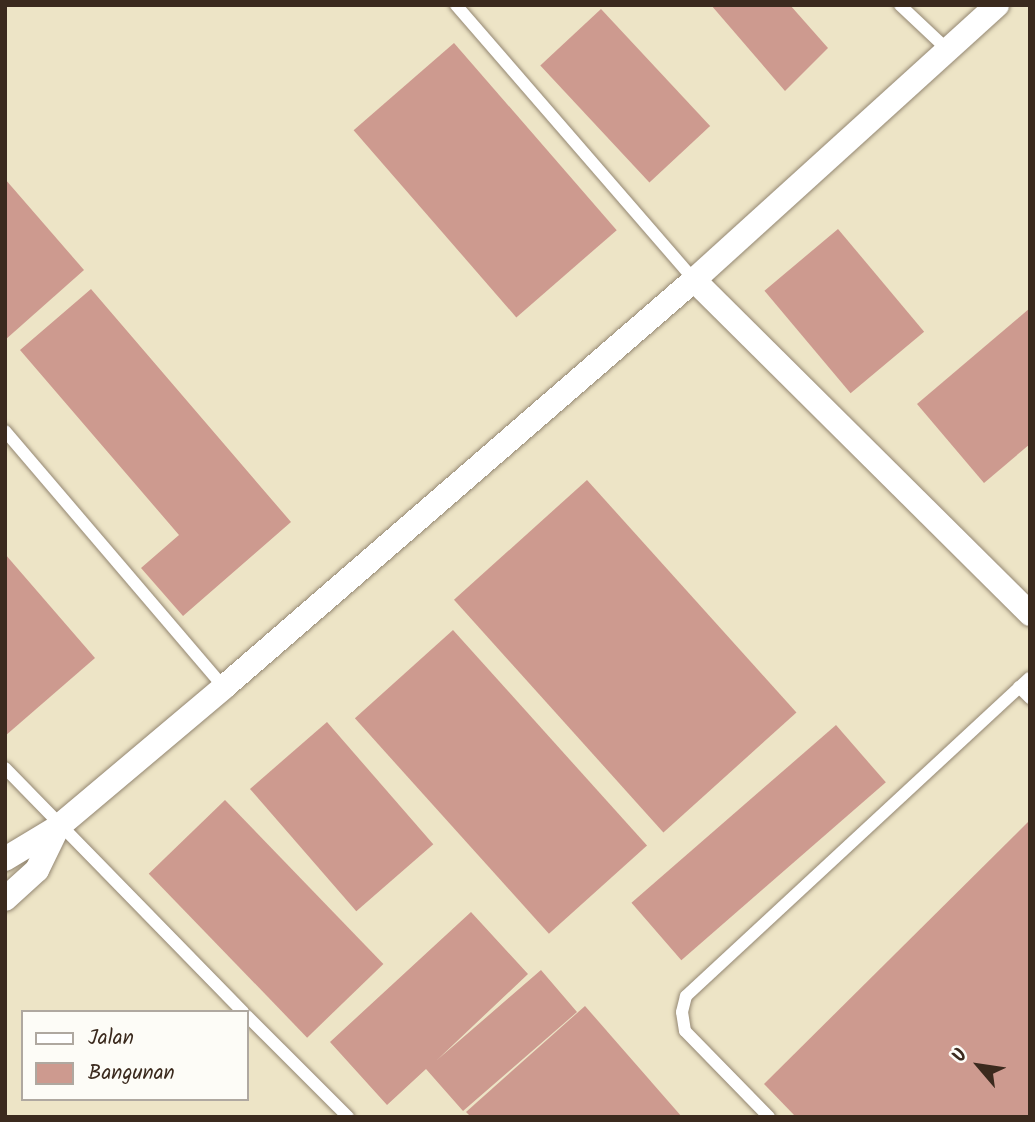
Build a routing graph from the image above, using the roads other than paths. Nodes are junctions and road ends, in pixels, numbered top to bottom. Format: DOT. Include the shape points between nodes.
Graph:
graph roads {
  1 [pos="456,5"];
  2 [pos="901,5"];
  3 [pos="997,5"];
  4 [pos="948,50"];
  5 [pos="694,280"];
  6 [pos="5,430"];
  7 [pos="1030,614"];
  8 [pos="1030,678"];
  9 [pos="224,687"];
  10 [pos="1020,687"];
  11 [pos="1030,698"];
  12 [pos="5,768"];
  13 [pos="58,827"];
  14 [pos="11,855"];
  15 [pos="5,899"];
  16 [pos="241,1010"];
  17 [pos="248,1017"];
  18 [pos="348,1117"];
  19 [pos="769,1117"];
  1 -- 5 [label="lane"];
  2 -- 4 [label="lane"];
  3 -- 4 [label="street"];
  4 -- 5 [label="street"];
  5 -- 7 [label="street"];
  5 -- 9 [label="street"];
  6 -- 9 [label="lane"];
  8 -- 10 [label="lane"];
  9 -- 13 [label="street"];
  10 -- 11 [label="lane"];
  10 -- 19 [label="lane" via="686,996 682,1012 685,1031"];
  12 -- 13 [label="lane"];
  13 -- 14 [label="street"];
  13 -- 15 [label="street" via="37,870"];
  13 -- 16 [label="lane"];
  17 -- 18 [label="lane"];
}
